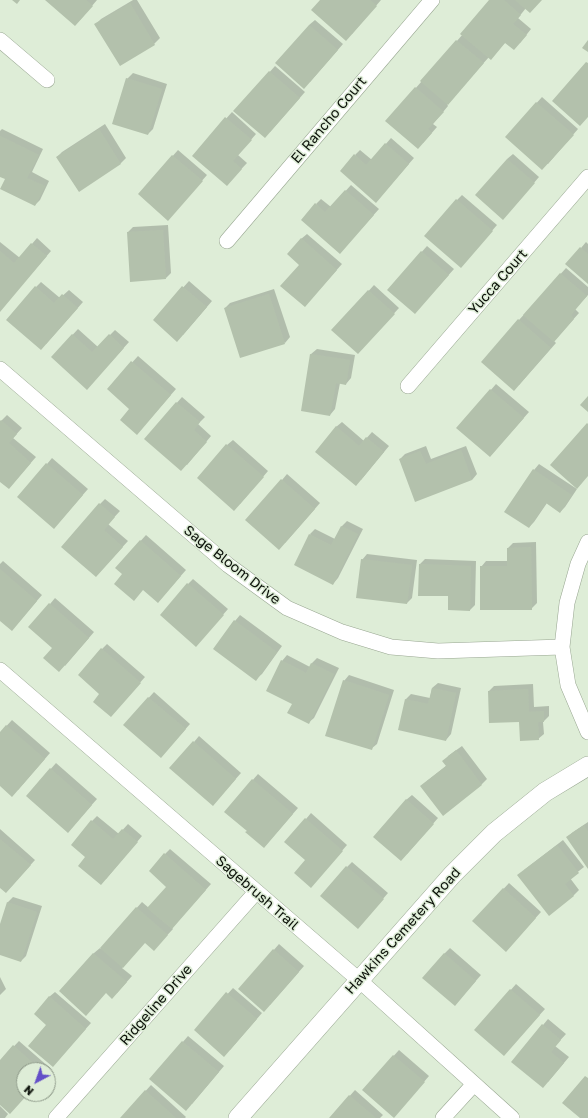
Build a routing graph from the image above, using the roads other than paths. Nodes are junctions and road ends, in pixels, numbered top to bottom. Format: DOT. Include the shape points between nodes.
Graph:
graph roads {
  1 [pos="432,0"];
  2 [pos="0,40"];
  3 [pos="47,80"];
  4 [pos="588,177"];
  5 [pos="227,241"];
  6 [pos="0,369"];
  7 [pos="408,386"];
  8 [pos="588,542"];
  9 [pos="562,647"];
  10 [pos="0,670"];
  11 [pos="588,732"];
  12 [pos="588,766"];
  13 [pos="256,892"];
  14 [pos="358,980"];
  15 [pos="474,1084"];
  16 [pos="56,1118"];
  17 [pos="238,1118"];
  18 [pos="443,1118"];
  19 [pos="512,1118"];
  1 -- 5 [label="street, El Rancho Court"];
  2 -- 3 [label="street"];
  4 -- 7 [label="street, Yucca Court"];
  6 -- 9 [label="street, Sage Bloom Drive" via="228,565 288,608 342,632 390,647 438,651"];
  8 -- 9 [label="street" via="578,564 567,603"];
  9 -- 11 [label="street" via="568,685"];
  10 -- 13 [label="street, Sagebrush Trail"];
  12 -- 14 [label="street, Hawkins Cemetery Road" via="546,792 494,833 452,875"];
  13 -- 14 [label="street, Sagebrush Trail"];
  13 -- 16 [label="street, Ridgeline Drive"];
  14 -- 15 [label="street, Sagebrush Trail"];
  14 -- 17 [label="street, Hawkins Cemetery Road"];
  15 -- 18 [label="street"];
  15 -- 19 [label="street, Sagebrush Trail"];
}
